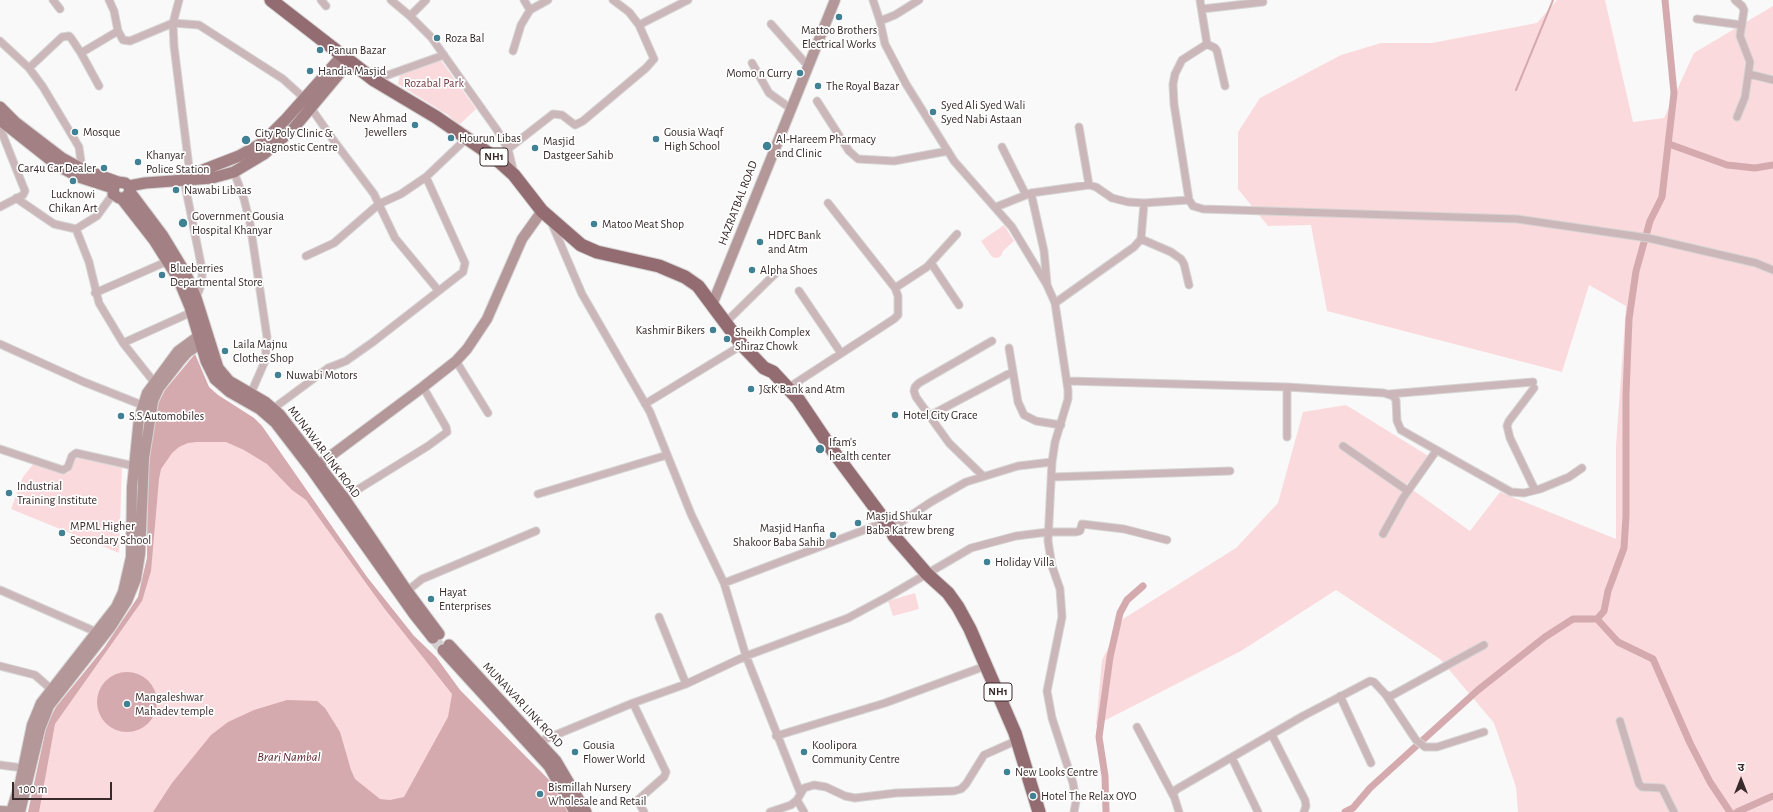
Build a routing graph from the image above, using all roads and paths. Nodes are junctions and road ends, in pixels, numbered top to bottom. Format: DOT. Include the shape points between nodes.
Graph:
graph roads {
  1 [pos="52,0"];
  2 [pos="109,0"];
  3 [pos="179,0"];
  4 [pos="271,0"];
  5 [pos="391,0"];
  6 [pos="426,0"];
  7 [pos="524,0"];
  8 [pos="548,0"];
  9 [pos="613,0"];
  10 [pos="688,0"];
  11 [pos="835,0"];
  12 [pos="873,0"];
  13 [pos="919,0"];
  14 [pos="1200,0"];
  15 [pos="1734,0"];
  16 [pos="1263,2"];
  17 [pos="60,9"];
  18 [pos="1202,9"];
  19 [pos="530,10"];
  20 [pos="410,16"];
  21 [pos="1697,19"];
  22 [pos="880,21"];
  23 [pos="173,23"];
  24 [pos="771,24"];
  25 [pos="639,25"];
  26 [pos="1742,25"];
  27 [pos="118,31"];
  28 [pos="0,41"];
  29 [pos="1207,44"];
  30 [pos="513,51"];
  31 [pos="81,53"];
  32 [pos="444,55"];
  33 [pos="345,59"];
  34 [pos="752,63"];
  35 [pos="808,66"];
  36 [pos="29,68"];
  37 [pos="1749,74"];
  38 [pos="374,80"];
  39 [pos="1773,80"];
  40 [pos="99,86"];
  41 [pos="1225,86"];
  42 [pos="304,98"];
  43 [pos="817,101"];
  44 [pos="311,107"];
  45 [pos="0,108"];
  46 [pos="790,108"];
  47 [pos="1737,117"];
  48 [pos="0,120"];
  49 [pos="1079,127"];
  50 [pos="0,128"];
  51 [pos="468,138"];
  52 [pos="2,144"];
  53 [pos="1002,146"];
  54 [pos="508,149"];
  55 [pos="948,151"];
  56 [pos="82,169"];
  57 [pos="234,172"];
  58 [pos="514,175"];
  59 [pos="187,177"];
  60 [pos="426,177"];
  61 [pos="1089,185"];
  62 [pos="121,190"];
  63 [pos="1028,194"];
  64 [pos="16,198"];
  65 [pos="1189,200"];
  66 [pos="828,203"];
  67 [pos="1144,203"];
  68 [pos="379,204"];
  69 [pos="0,207"];
  70 [pos="996,207"];
  71 [pos="546,214"];
  72 [pos="76,229"];
  73 [pos="957,234"];
  74 [pos="1141,239"];
  75 [pos="306,256"];
  76 [pos="168,261"];
  77 [pos="931,263"];
  78 [pos="1773,270"];
  79 [pos="778,271"];
  80 [pos="1047,284"];
  81 [pos="1189,285"];
  82 [pos="895,288"];
  83 [pos="438,290"];
  84 [pos="799,291"];
  85 [pos="95,293"];
  86 [pos="196,298"];
  87 [pos="1055,302"];
  88 [pos="712,305"];
  89 [pos="959,305"];
  90 [pos="192,312"];
  91 [pos="725,323"];
  92 [pos="204,337"];
  93 [pos="992,342"];
  94 [pos="123,343"];
  95 [pos="0,344"];
  96 [pos="742,345"];
  97 [pos="1009,348"];
  98 [pos="841,353"];
  99 [pos="456,361"];
  100 [pos="764,368"];
  101 [pos="1012,372"];
  102 [pos="1068,381"];
  103 [pos="154,382"];
  104 [pos="1287,386"];
  105 [pos="423,387"];
  106 [pos="788,388"];
  107 [pos="251,393"];
  108 [pos="1389,394"];
  109 [pos="645,404"];
  110 [pos="146,407"];
  111 [pos="274,408"];
  112 [pos="488,413"];
  113 [pos="929,416"];
  114 [pos="1061,425"];
  115 [pos="1287,437"];
  116 [pos="1343,446"];
  117 [pos="0,449"];
  118 [pos="1436,451"];
  119 [pos="667,455"];
  120 [pos="1052,462"];
  121 [pos="134,466"];
  122 [pos="316,467"];
  123 [pos="1582,468"];
  124 [pos="1230,471"];
  125 [pos="982,476"];
  126 [pos="1052,477"];
  127 [pos="1535,490"];
  128 [pos="1408,491"];
  129 [pos="538,494"];
  130 [pos="344,498"];
  131 [pos="536,531"];
  132 [pos="888,531"];
  133 [pos="1048,532"];
  134 [pos="1383,534"];
  135 [pos="1167,540"];
  136 [pos="932,578"];
  137 [pos="724,583"];
  138 [pos="0,590"];
  139 [pos="404,594"];
  140 [pos="659,617"];
  141 [pos="100,634"];
  142 [pos="436,636"];
  143 [pos="1484,645"];
  144 [pos="446,647"];
  145 [pos="746,656"];
  146 [pos="0,666"];
  147 [pos="980,668"];
  148 [pos="686,684"];
  149 [pos="51,689"];
  150 [pos="1386,695"];
  151 [pos="1340,696"];
  152 [pos="633,703"];
  153 [pos="1620,721"];
  154 [pos="1137,727"];
  155 [pos="1484,732"];
  156 [pos="1272,735"];
  157 [pos="776,736"];
  158 [pos="536,743"];
  159 [pos="1011,743"];
  160 [pos="1232,758"];
  161 [pos="1371,763"];
  162 [pos="0,765"];
  163 [pos="556,765"];
  164 [pos="23,768"];
  165 [pos="800,792"];
  166 [pos="1174,797"];
  167 [pos="797,800"];
  168 [pos="0,811"];
  169 [pos="16,812"];
  170 [pos="575,812"];
  171 [pos="586,812"];
  172 [pos="592,812"];
  173 [pos="644,812"];
  174 [pos="770,812"];
  175 [pos="804,812"];
  176 [pos="1032,812"];
  177 [pos="1040,812"];
  178 [pos="1074,812"];
  179 [pos="1179,812"];
  180 [pos="1258,812"];
  181 [pos="1304,812"];
  182 [pos="1674,812"];
  1 -- 17 [label="street"];
  2 -- 27 [label="street"];
  3 -- 23 [label="street"];
  4 -- 33 [label="highway, NH1"];
  5 -- 20 [label="street"];
  6 -- 20 [label="street"];
  7 -- 19 [label="street"];
  8 -- 19 [label="street"];
  9 -- 25 [label="street"];
  10 -- 25 [label="street"];
  11 -- 35 [label="street, HAZRATBAL ROAD"];
  12 -- 22 [label="street"];
  13 -- 22 [label="street"];
  14 -- 18 [label="street"];
  15 -- 26 [label="street" via="1744,10"];
  16 -- 18 [label="street"];
  18 -- 29 [label="street"];
  19 -- 30 [label="street" via="521,25"];
  20 -- 32 [label="street" via="431,37"];
  21 -- 26 [label="street"];
  22 -- 55 [label="street" via="885,44 897,69"];
  23 -- 27 [label="street" via="130,41 123,40"];
  23 -- 42 [label="street" via="199,25 283,80"];
  23 -- 59 [label="street"];
  24 -- 35 [label="street"];
  25 -- 54 [label="street" via="654,57 646,68 579,125 571,124 562,115 553,114"];
  26 -- 37 [label="street" via="1740,36 1750,58"];
  27 -- 31 [label="street"];
  28 -- 36 [label="street"];
  29 -- 41 [label="street" via="1217,51"];
  29 -- 65 [label="street" via="1182,60 1174,74 1174,104"];
  31 -- 36 [label="street" via="69,36 62,37"];
  31 -- 40 [label="street"];
  32 -- 38 [label="street"];
  32 -- 54 [label="street"];
  33 -- 38 [label="highway, NH1"];
  33 -- 42 [label="main road"];
  33 -- 44 [label="main road"];
  34 -- 46 [label="street" via="769,93"];
  35 -- 46 [label="street, HAZRATBAL ROAD"];
  36 -- 56 [label="street" via="79,147"];
  37 -- 39 [label="street"];
  37 -- 47 [label="street" via="1745,97"];
  38 -- 51 [label="highway, NH1"];
  42 -- 44 [label="street"];
  42 -- 59 [label="main road" via="256,147 227,162"];
  43 -- 55 [label="street" via="849,151 858,159 894,161"];
  44 -- 57 [label="main road" via="278,143"];
  44 -- 68 [label="street"];
  45 -- 56 [label="main road" via="62,158"];
  46 -- 88 [label="street, HAZRATBAL ROAD"];
  48 -- 62 [label="main road" via="58,166 79,177"];
  49 -- 61 [label="street"];
  50 -- 52 [label="street"];
  51 -- 58 [label="highway, NH1"];
  51 -- 60 [label="street"];
  52 -- 64 [label="street" via="25,191"];
  53 -- 63 [label="street"];
  54 -- 58 [label="street"];
  55 -- 70 [label="street"];
  56 -- 62 [label="main road"];
  57 -- 59 [label="main road" via="212,178"];
  57 -- 107 [label="street" via="248,210 267,337 265,361"];
  58 -- 71 [label="highway, NH1"];
  59 -- 62 [label="main road"];
  59 -- 86 [label="street" via="202,269 202,283"];
  60 -- 68 [label="street" via="401,194"];
  60 -- 83 [label="street" via="466,266 463,272"];
  61 -- 63 [label="street"];
  61 -- 67 [label="street" via="1096,186 1120,200"];
  62 -- 72 [label="street" via="98,216"];
  62 -- 76 [label="main road, MUNAWAR LINK ROAD"];
  62 -- 86 [label="main road, MUNAWAR LINK ROAD" via="163,236 176,256"];
  63 -- 70 [label="street"];
  63 -- 80 [label="street" via="1044,251"];
  64 -- 69 [label="street"];
  64 -- 72 [label="street" via="54,224"];
  65 -- 67 [label="street"];
  65 -- 78 [label="street" via="1193,206 1203,209 1501,218 1648,238 1756,263"];
  66 -- 82 [label="street"];
  67 -- 74 [label="street"];
  68 -- 75 [label="street" via="334,243"];
  68 -- 83 [label="street" via="394,238"];
  70 -- 80 [label="street" via="1012,227"];
  71 -- 88 [label="highway, NH1" via="576,241 589,249 659,266 685,277 698,286"];
  71 -- 99 [label="street" via="522,239 487,319"];
  71 -- 109 [label="street" via="582,294"];
  72 -- 85 [label="street" via="89,262"];
  73 -- 77 [label="street"];
  74 -- 81 [label="street" via="1181,259"];
  74 -- 87 [label="street" via="1128,253"];
  76 -- 85 [label="street"];
  76 -- 90 [label="main road, MUNAWAR LINK ROAD"];
  77 -- 82 [label="street"];
  77 -- 89 [label="street"];
  79 -- 91 [label="street"];
  80 -- 87 [label="street"];
  82 -- 98 [label="street" via="898,296 898,315"];
  83 -- 111 [label="street" via="346,361 328,368"];
  84 -- 98 [label="street"];
  85 -- 94 [label="street"];
  86 -- 92 [label="main road, MUNAWAR LINK ROAD"];
  87 -- 102 [label="street"];
  88 -- 91 [label="highway, NH1"];
  90 -- 92 [label="main road, MUNAWAR LINK ROAD"];
  90 -- 94 [label="street"];
  91 -- 96 [label="highway, NH1"];
  92 -- 103 [label="street" via="178,351"];
  92 -- 107 [label="main road, MUNAWAR LINK ROAD" via="222,375"];
  92 -- 110 [label="street" via="188,352"];
  92 -- 122 [label="main road, MUNAWAR LINK ROAD" via="206,361 215,378 230,392 260,409"];
  93 -- 113 [label="street" via="915,386 916,397"];
  94 -- 103 [label="street"];
  95 -- 110 [label="street"];
  96 -- 100 [label="highway, NH1"];
  96 -- 109 [label="street"];
  97 -- 101 [label="street"];
  98 -- 106 [label="street"];
  99 -- 105 [label="street"];
  99 -- 112 [label="street"];
  100 -- 106 [label="highway, NH1" via="773,372"];
  100 -- 132 [label="highway, NH1" via="766,375 792,403 824,451"];
  101 -- 113 [label="street"];
  101 -- 114 [label="street" via="1018,402 1024,415"];
  102 -- 104 [label="street"];
  102 -- 114 [label="street" via="1068,399"];
  103 -- 110 [label="street"];
  104 -- 108 [label="street"];
  104 -- 115 [label="street"];
  105 -- 122 [label="street"];
  105 -- 130 [label="street" via="447,432"];
  106 -- 132 [label="highway, NH1"];
  107 -- 111 [label="main road, MUNAWAR LINK ROAD"];
  108 -- 118 [label="street" via="1396,400 1400,430"];
  108 -- 127 [label="street" via="1534,385 1507,426 1510,438"];
  109 -- 119 [label="street"];
  110 -- 121 [label="street"];
  110 -- 141 [label="street" via="140,554 136,579 127,601"];
  111 -- 122 [label="main road, MUNAWAR LINK ROAD"];
  113 -- 125 [label="street" via="949,443"];
  114 -- 120 [label="street"];
  116 -- 128 [label="street"];
  117 -- 121 [label="street" via="63,470 68,467 76,453"];
  118 -- 127 [label="street" via="1511,492 1517,494"];
  118 -- 128 [label="street"];
  119 -- 129 [label="street"];
  119 -- 137 [label="street" via="691,514"];
  120 -- 125 [label="street" via="1018,466"];
  120 -- 126 [label="street"];
  121 -- 141 [label="street" via="131,557 128,574 116,607"];
  122 -- 130 [label="main road, MUNAWAR LINK ROAD"];
  122 -- 139 [label="main road, MUNAWAR LINK ROAD"];
  123 -- 127 [label="street" via="1556,483"];
  124 -- 126 [label="street"];
  125 -- 132 [label="street" via="953,488"];
  126 -- 133 [label="street"];
  128 -- 134 [label="street"];
  130 -- 139 [label="main road, MUNAWAR LINK ROAD"];
  131 -- 139 [label="street" via="422,579"];
  132 -- 136 [label="highway, NH1"];
  132 -- 137 [label="street"];
  133 -- 135 [label="street" via="1078,532 1080,524 1083,524 1124,529"];
  133 -- 136 [label="street" via="998,540 971,548"];
  133 -- 178 [label="street" via="1049,555 1060,589 1062,617 1049,678 1048,703 1073,783 1076,801"];
  136 -- 145 [label="street" via="848,618"];
  136 -- 147 [label="highway, NH1" via="962,629"];
  136 -- 177 [label="highway, NH1" via="948,593 970,629 1015,733"];
  137 -- 145 [label="street"];
  138 -- 141 [label="street"];
  139 -- 142 [label="main road, MUNAWAR LINK ROAD"];
  140 -- 148 [label="street"];
  141 -- 149 [label="street"];
  141 -- 169 [label="street" via="49,706"];
  143 -- 150 [label="street" via="1391,696"];
  144 -- 158 [label="main road, MUNAWAR LINK ROAD"];
  145 -- 148 [label="street"];
  145 -- 157 [label="street"];
  146 -- 149 [label="street" via="35,675"];
  147 -- 157 [label="street" via="885,703"];
  147 -- 159 [label="highway, NH1"];
  148 -- 152 [label="street"];
  149 -- 164 [label="street" via="35,715"];
  150 -- 151 [label="street" via="1370,681"];
  150 -- 155 [label="street" via="1418,742 1426,747"];
  151 -- 156 [label="street"];
  151 -- 161 [label="street"];
  152 -- 158 [label="street"];
  152 -- 173 [label="street" via="666,772 664,777 639,799"];
  153 -- 182 [label="street" via="1639,784 1642,787 1662,788"];
  154 -- 166 [label="street"];
  156 -- 160 [label="street"];
  156 -- 181 [label="street" via="1306,802"];
  157 -- 165 [label="street"];
  158 -- 163 [label="main road, MUNAWAR LINK ROAD"];
  159 -- 165 [label="street" via="984,755 966,784 954,791 855,798 814,785"];
  159 -- 176 [label="highway, NH1"];
  160 -- 166 [label="street" via="1177,790 1173,794"];
  160 -- 180 [label="street"];
  162 -- 164 [label="street"];
  163 -- 170 [label="main road"];
  163 -- 171 [label="main road"];
  163 -- 172 [label="street" via="564,766"];
  164 -- 169 [label="street"];
  165 -- 167 [label="street"];
  166 -- 179 [label="street"];
  167 -- 174 [label="street" via="791,805"];
  167 -- 175 [label="street"];
  168 -- 169 [label="street"];
}
